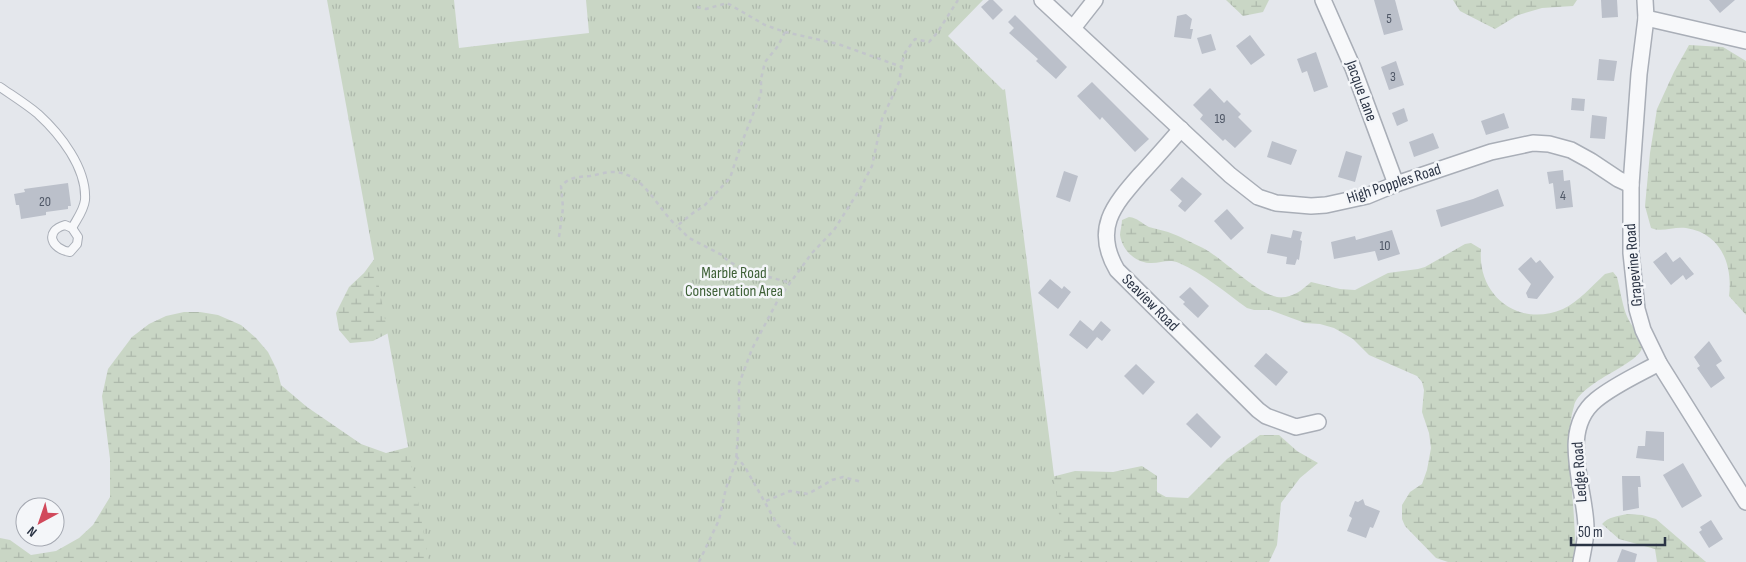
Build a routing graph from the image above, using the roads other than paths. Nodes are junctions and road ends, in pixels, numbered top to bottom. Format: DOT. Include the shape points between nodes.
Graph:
graph roads {
  1 [pos="1042,0"];
  2 [pos="1095,0"];
  3 [pos="1323,0"];
  4 [pos="1646,0"];
  5 [pos="1646,18"];
  6 [pos="1073,28"];
  7 [pos="1746,41"];
  8 [pos="0,87"];
  9 [pos="1181,130"];
  10 [pos="1396,184"];
  11 [pos="1631,185"];
  12 [pos="72,228"];
  13 [pos="1659,363"];
  14 [pos="1318,422"];
  15 [pos="1746,502"];
  16 [pos="1581,562"];
  1 -- 6 [label="street, High Popples Road"];
  2 -- 6 [label="street"];
  3 -- 10 [label="street, Jacque Lane" via="1353,68"];
  4 -- 5 [label="street, Grapevine Road"];
  5 -- 7 [label="street"];
  5 -- 11 [label="street, Grapevine Road"];
  6 -- 9 [label="street, High Popples Road"];
  8 -- 12 [label="lane" via="48,123 78,167 85,201"];
  9 -- 10 [label="street, High Popples Road" via="1246,188 1258,197 1276,203 1326,205 1367,196"];
  9 -- 14 [label="street, Seaview Road" via="1119,199 1110,214 1105,237 1112,260 1117,270 1258,410 1296,427"];
  10 -- 11 [label="street, High Popples Road" via="1490,152 1533,143 1571,150"];
  11 -- 13 [label="street, Grapevine Road" via="1629,231 1637,309"];
  13 -- 15 [label="street, Grapevine Road"];
  13 -- 16 [label="street, Ledge Road" via="1595,400 1578,429 1577,469 1586,527"];
}
